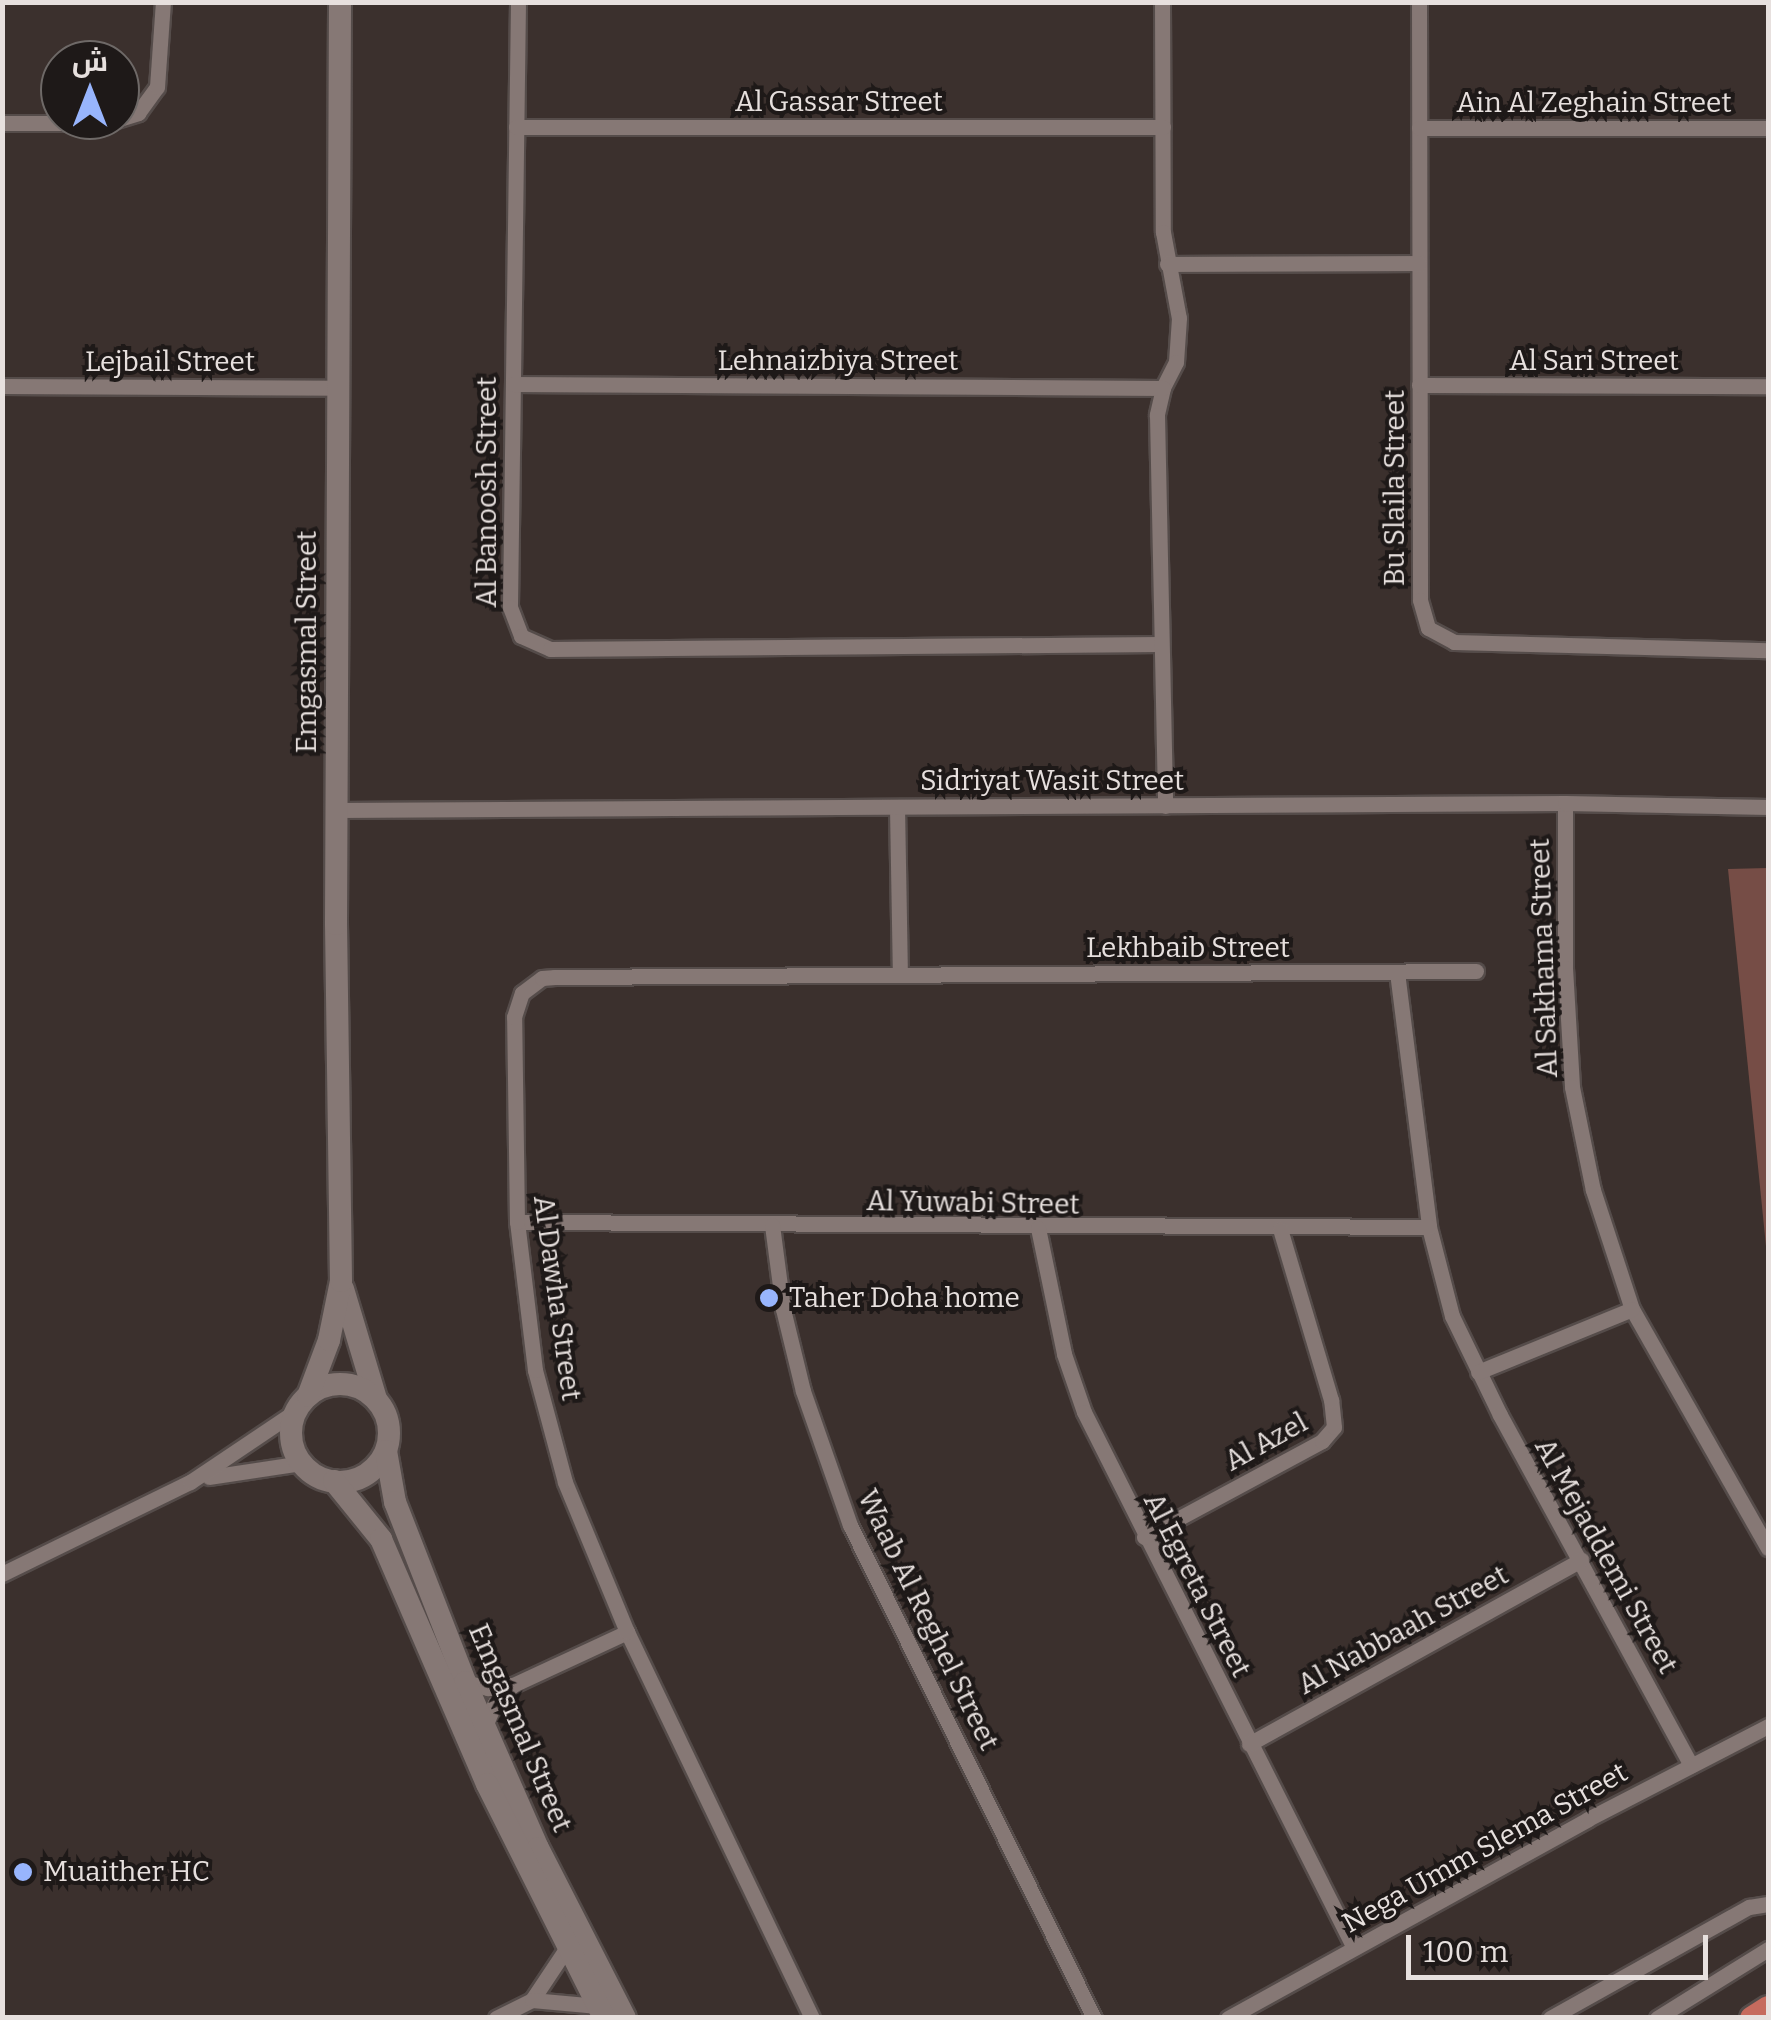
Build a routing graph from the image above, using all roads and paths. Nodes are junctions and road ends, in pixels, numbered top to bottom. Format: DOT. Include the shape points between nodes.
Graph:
graph roads {
  1 [pos="163,2"];
  2 [pos="340,2"];
  3 [pos="518,2"];
  4 [pos="1162,2"];
  5 [pos="1419,2"];
  6 [pos="2,123"];
  7 [pos="516,127"];
  8 [pos="1163,127"];
  9 [pos="1419,128"];
  10 [pos="1768,128"];
  11 [pos="1419,263"];
  12 [pos="1167,264"];
  13 [pos="512,384"];
  14 [pos="1419,385"];
  15 [pos="2,386"];
  16 [pos="1768,386"];
  17 [pos="338,388"];
  18 [pos="1163,388"];
  19 [pos="1160,644"];
  20 [pos="1768,650"];
  21 [pos="1565,803"];
  22 [pos="1165,806"];
  23 [pos="897,807"];
  24 [pos="1768,807"];
  25 [pos="337,810"];
  26 [pos="1476,971"];
  27 [pos="1396,972"];
  28 [pos="900,975"];
  29 [pos="514,1017"];
  30 [pos="517,1222"];
  31 [pos="772,1226"];
  32 [pos="1429,1227"];
  33 [pos="1038,1228"];
  34 [pos="1280,1230"];
  35 [pos="341,1281"];
  36 [pos="1632,1308"];
  37 [pos="1478,1372"];
  38 [pos="376,1399"];
  39 [pos="302,1403"];
  40 [pos="386,1451"];
  41 [pos="302,1463"];
  42 [pos="334,1481"];
  43 [pos="190,1482"];
  44 [pos="1144,1538"];
  45 [pos="1768,1548"];
  46 [pos="1581,1560"];
  47 [pos="2,1574"];
  48 [pos="627,1632"];
  49 [pos="464,1682"];
  50 [pos="512,1685"];
  51 [pos="485,1726"];
  52 [pos="1768,1726"];
  53 [pos="1249,1744"];
  54 [pos="1691,1765"];
  55 [pos="1768,1904"];
  56 [pos="568,1946"];
  57 [pos="1354,1948"];
  58 [pos="1768,1949"];
  59 [pos="532,2000"];
  60 [pos="1768,2008"];
  61 [pos="601,2012"];
  62 [pos="496,2018"];
  63 [pos="625,2018"];
  64 [pos="812,2018"];
  65 [pos="1094,2018"];
  66 [pos="1228,2018"];
  67 [pos="1550,2018"];
  68 [pos="1657,2018"];
  69 [pos="1752,2018"];
  1 -- 6 [label="street" via="158,87 138,113 106,123"];
  2 -- 17 [label="street, Emgasmal Street"];
  3 -- 7 [label="street, Al Banoosh Street"];
  4 -- 8 [label="street"];
  5 -- 9 [label="street, Bu Slaila Street"];
  7 -- 8 [label="street, Al Gassar Street"];
  7 -- 13 [label="street, Al Banoosh Street"];
  8 -- 12 [label="street"];
  9 -- 10 [label="street, Ain Al Zeghain Street"];
  9 -- 11 [label="street, Bu Slaila Street"];
  11 -- 12 [label="street"];
  11 -- 14 [label="street, Bu Slaila Street"];
  12 -- 18 [label="street" via="1179,342"];
  13 -- 18 [label="street, Lehnaizbiya Street"];
  13 -- 19 [label="street, Al Banoosh Street" via="510,618 539,647"];
  14 -- 16 [label="street, Al Sari Street"];
  14 -- 20 [label="street, Bu Slaila Street" via="1420,600 1428,628 1440,638"];
  15 -- 17 [label="street, Lejbail Street"];
  17 -- 25 [label="street, Emgasmal Street"];
  18 -- 19 [label="street" via="1157,415"];
  19 -- 22 [label="street"];
  21 -- 22 [label="street, Sidriyat Wasit Street"];
  21 -- 24 [label="street, Sidriyat Wasit Street"];
  21 -- 36 [label="street, Al Sakhama Street" via="1564,968 1572,1087 1593,1190"];
  22 -- 23 [label="street, Sidriyat Wasit Street"];
  23 -- 25 [label="street, Sidriyat Wasit Street"];
  23 -- 28 [label="street"];
  25 -- 35 [label="street, Emgasmal Street"];
  26 -- 27 [label="street, Lekhbaib Street"];
  27 -- 28 [label="street, Lekhbaib Street"];
  27 -- 32 [label="street, Al Mejaddemi Street"];
  28 -- 29 [label="street, Lekhbaib Street" via="555,977 531,984"];
  29 -- 30 [label="street, Al Dawha Street"];
  30 -- 31 [label="street, Al Yuwabi Street"];
  30 -- 48 [label="street, Al Dawha Street" via="535,1370 564,1482"];
  31 -- 33 [label="street, Al Yuwabi Street"];
  31 -- 65 [label="street, Waab Al Reghel Street" via="803,1391 850,1525"];
  32 -- 34 [label="street, Al Yuwabi Street"];
  32 -- 37 [label="street, Al Mejaddemi Street" via="1452,1316"];
  33 -- 34 [label="street, Al Yuwabi Street"];
  33 -- 44 [label="street, Al Egreta Street" via="1079,1398"];
  34 -- 44 [label="street, Al Azel" via="1334,1426 1322,1441"];
  35 -- 38 [label="street, Emgasmal Street"];
  35 -- 39 [label="street, Emgasmal Street" via="328,1340"];
  36 -- 37 [label="street"];
  36 -- 45 [label="street, Al Sakhama Street"];
  37 -- 46 [label="street, Al Mejaddemi Street"];
  38 -- 39 [label="street" via="342,1384"];
  38 -- 40 [label="street" via="390,1432"];
  39 -- 41 [label="street" via="293,1447"];
  39 -- 43 [label="street"];
  40 -- 42 [label="street" via="365,1475"];
  40 -- 49 [label="street, Emgasmal Street" via="395,1502"];
  41 -- 42 [label="street"];
  41 -- 43 [label="street"];
  42 -- 56 [label="street, Emgasmal Street" via="381,1539 487,1784"];
  43 -- 47 [label="street"];
  44 -- 53 [label="street, Al Egreta Street"];
  46 -- 53 [label="street, Al Nabbaah Street"];
  46 -- 54 [label="street, Al Mejaddemi Street"];
  48 -- 50 [label="street"];
  48 -- 64 [label="street, Al Dawha Street"];
  49 -- 50 [label="street"];
  49 -- 51 [label="street, Emgasmal Street"];
  50 -- 51 [label="street"];
  51 -- 63 [label="street, Emgasmal Street"];
  52 -- 54 [label="street, Nega Umm Slema Street"];
  53 -- 57 [label="street, Al Egreta Street"];
  54 -- 57 [label="street, Nega Umm Slema Street"];
  55 -- 67 [label="street" via="1750,1907"];
  56 -- 59 [label="street"];
  56 -- 61 [label="street, Emgasmal Street"];
  57 -- 66 [label="street, Nega Umm Slema Street"];
  58 -- 68 [label="street"];
  59 -- 61 [label="street"];
  59 -- 62 [label="street"];
  60 -- 69 [label="main road"];
}
